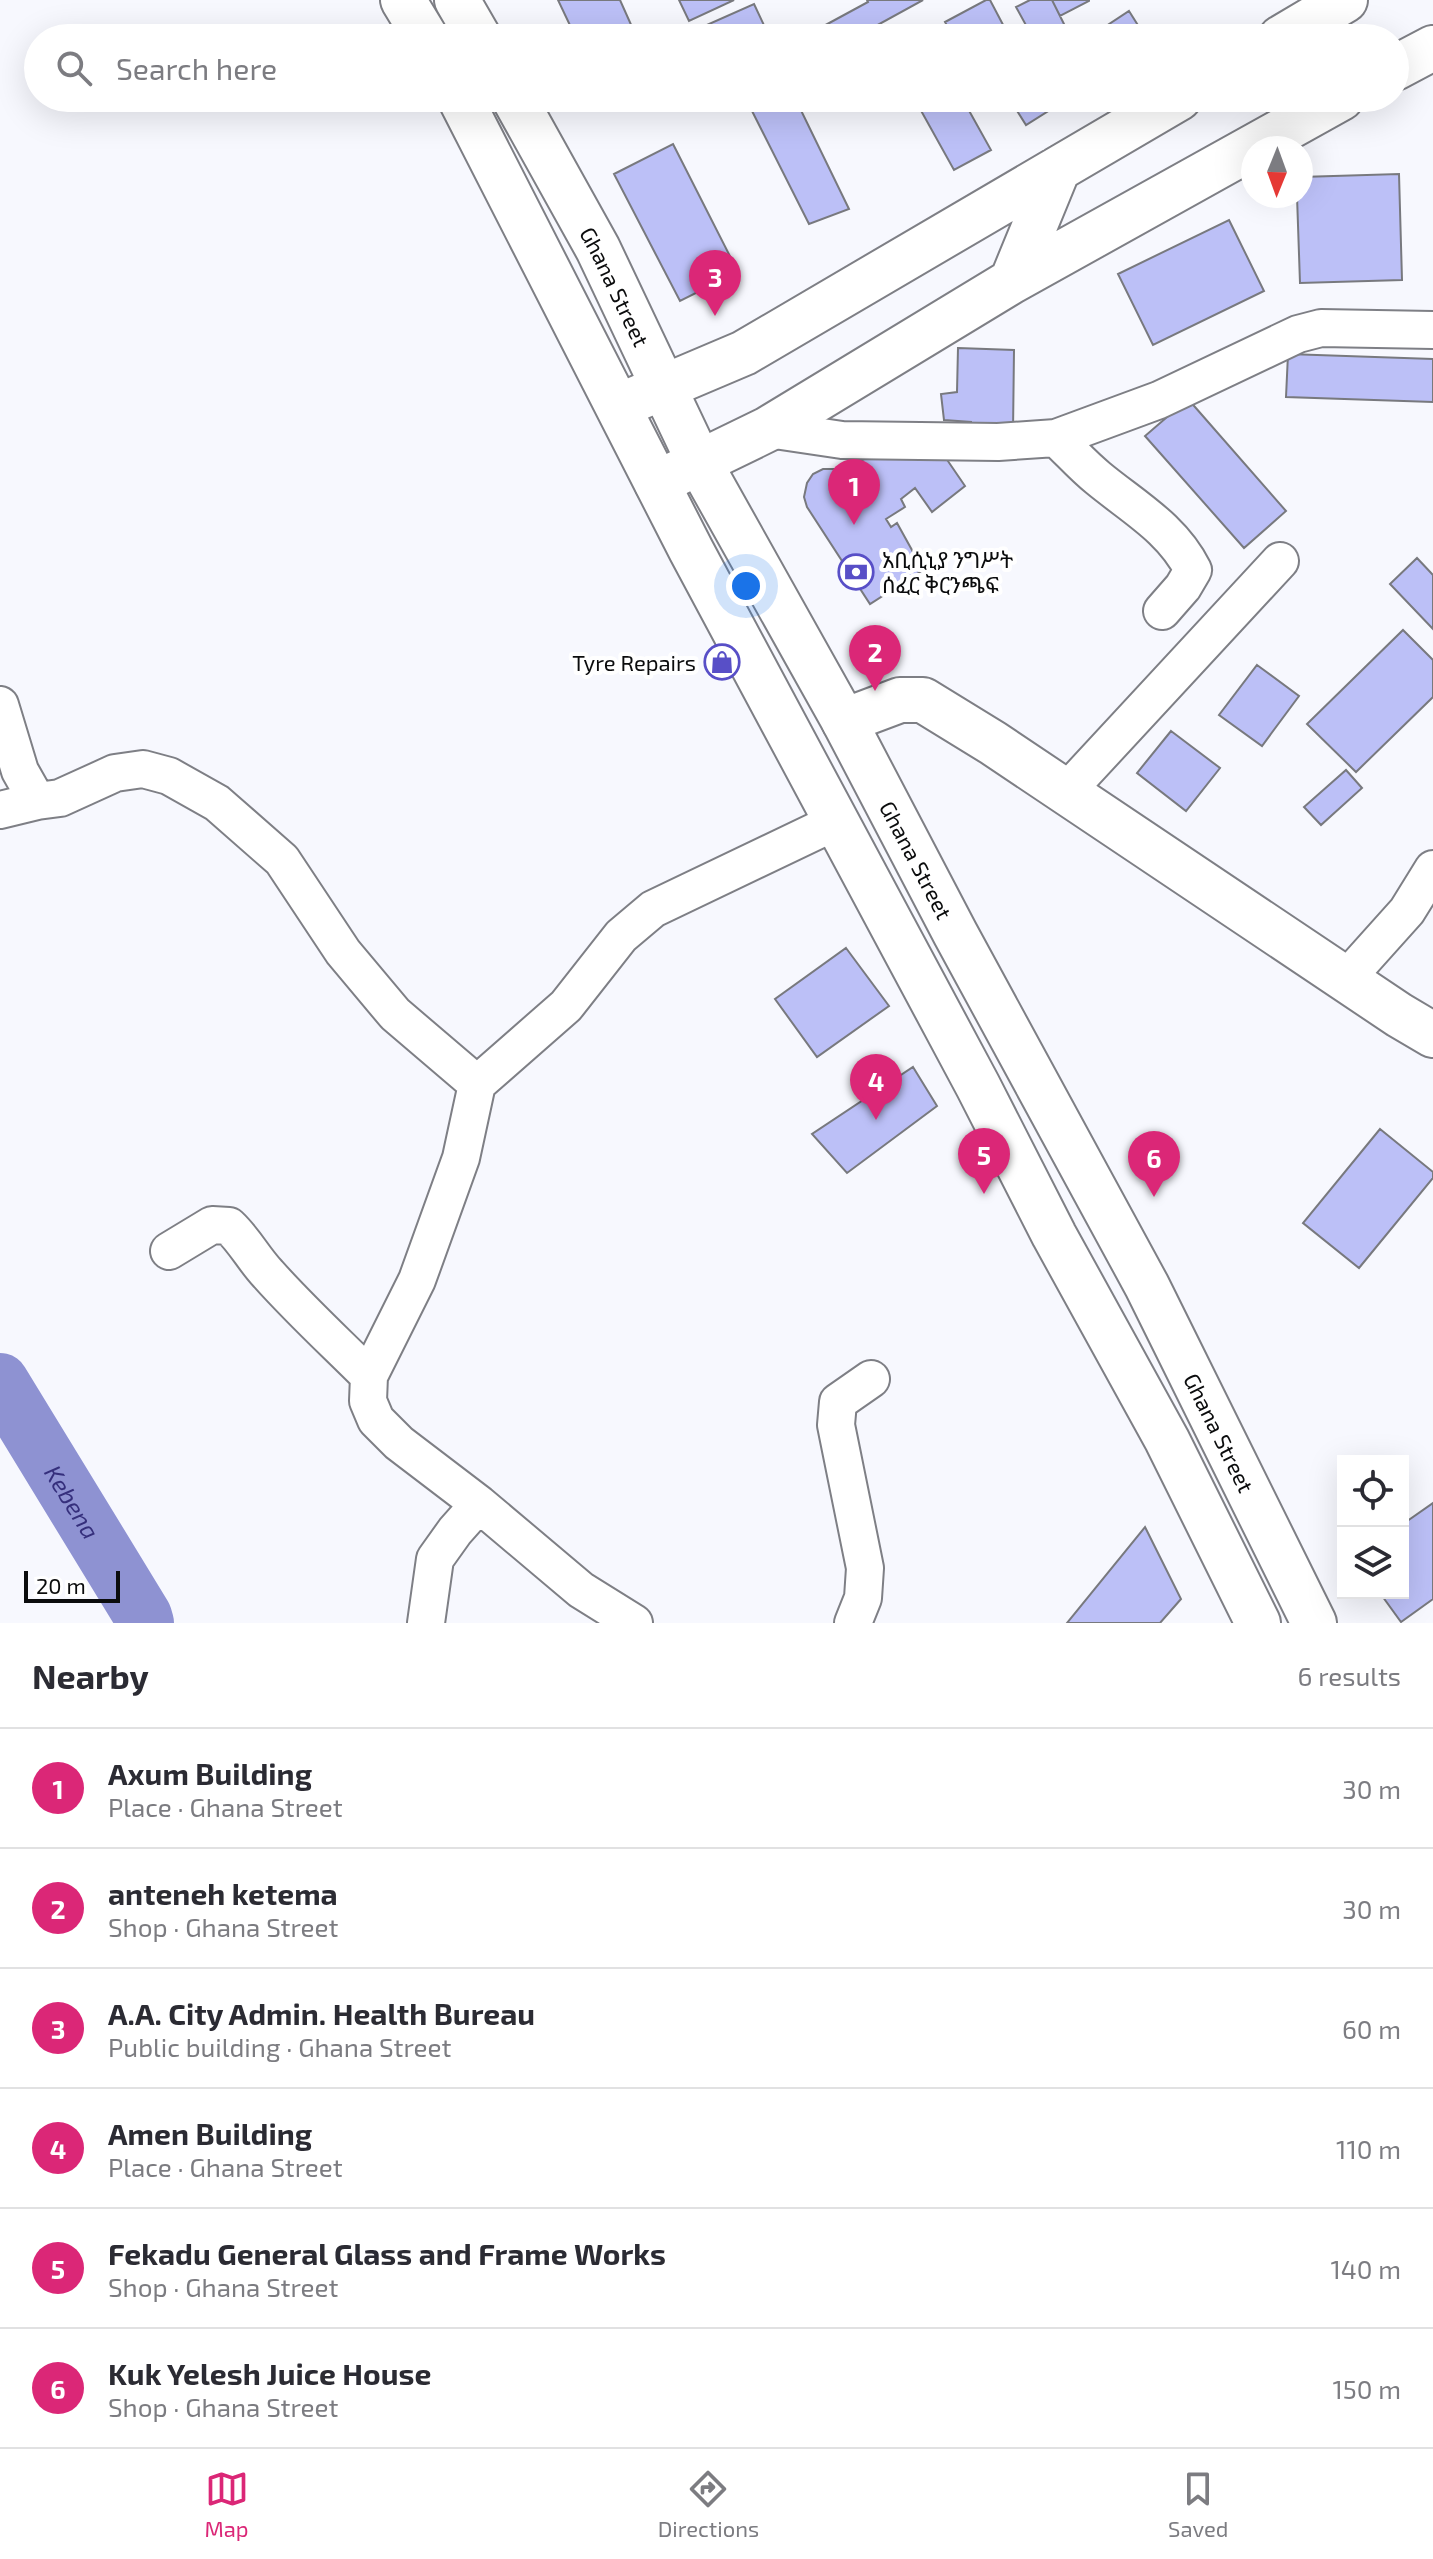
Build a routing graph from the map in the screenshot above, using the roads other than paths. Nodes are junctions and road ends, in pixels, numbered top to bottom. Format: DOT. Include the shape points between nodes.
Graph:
graph roads {
  1 [pos="403,0"];
  2 [pos="457,0"];
  3 [pos="1345,0"];
  4 [pos="418,24"];
  5 [pos="471,24"];
  6 [pos="1305,24"];
  7 [pos="467,112"];
  8 [pos="522,112"];
  9 [pos="1155,112"];
  10 [pos="1316,112"];
  11 [pos="1058,169"];
  12 [pos="598,249"];
  13 [pos="549,276"];
  14 [pos="1012,281"];
  15 [pos="1433,330"];
  16 [pos="664,389"];
  17 [pos="619,406"];
  18 [pos="768,429"];
  19 [pos="1056,438"];
  20 [pos="699,462"];
  21 [pos="657,483"];
  22 [pos="1280,561"];
  23 [pos="1162,611"];
  24 [pos="0,705"];
  25 [pos="844,721"];
  26 [pos="1066,792"];
  27 [pos="37,801"];
  28 [pos="0,810"];
  29 [pos="837,821"];
  30 [pos="1433,869"];
  31 [pos="1346,979"];
  32 [pos="1433,1035"];
  33 [pos="477,1084"];
  34 [pos="169,1251"];
  35 [pos="369,1376"];
  36 [pos="871,1379"];
  37 [pos="479,1504"];
  38 [pos="426,1623"];
  39 [pos="634,1623"];
  40 [pos="853,1623"];
  41 [pos="1258,1623"];
  42 [pos="1314,1623"];
  1 -- 4 [label="main road"];
  2 -- 5 [label="main road"];
  3 -- 6 [label="main road"];
  7 -- 13 [label="main road"];
  8 -- 12 [label="main road, Ghana Street"];
  9 -- 11 [label="main road"];
  10 -- 14 [label="main road"];
  11 -- 14 [label="main road"];
  11 -- 16 [label="main road" via="744,353"];
  12 -- 13 [label="main road"];
  12 -- 16 [label="main road, Ghana Street"];
  13 -- 17 [label="main road"];
  14 -- 18 [label="main road"];
  15 -- 19 [label="street" via="1321,328 1298,334 1159,400"];
  16 -- 17 [label="main road"];
  16 -- 20 [label="main road, Ghana Street"];
  17 -- 21 [label="main road"];
  18 -- 19 [label="street" via="842,440"];
  18 -- 20 [label="main road"];
  19 -- 23 [label="street" via="1159,524 1186,556 1193,570"];
  20 -- 21 [label="main road"];
  20 -- 25 [label="main road, Ghana Street"];
  21 -- 29 [label="main road"];
  22 -- 26 [label="street"];
  24 -- 27 [label="street" via="20,771"];
  25 -- 26 [label="main road" via="900,700 923,700"];
  25 -- 42 [label="main road, Ghana Street" via="1147,1286"];
  26 -- 31 [label="main road"];
  27 -- 28 [label="street"];
  27 -- 33 [label="street" via="60,798 115,773 143,769 169,776 217,803 282,860 343,952 395,1014"];
  29 -- 33 [label="street" via="653,909 621,936 566,1006"];
  29 -- 41 [label="main road" via="1167,1440"];
  30 -- 31 [label="street" via="1407,911"];
  31 -- 32 [label="main road"];
  33 -- 35 [label="street" via="461,1158 422,1266"];
  34 -- 35 [label="street" via="212,1225 229,1226 282,1290"];
  35 -- 37 [label="street" via="368,1401 376,1420"];
  36 -- 40 [label="street" via="838,1402 836,1425 865,1568 863,1598"];
  37 -- 38 [label="street" via="435,1559"];
  37 -- 39 [label="street" via="581,1590"];
}
